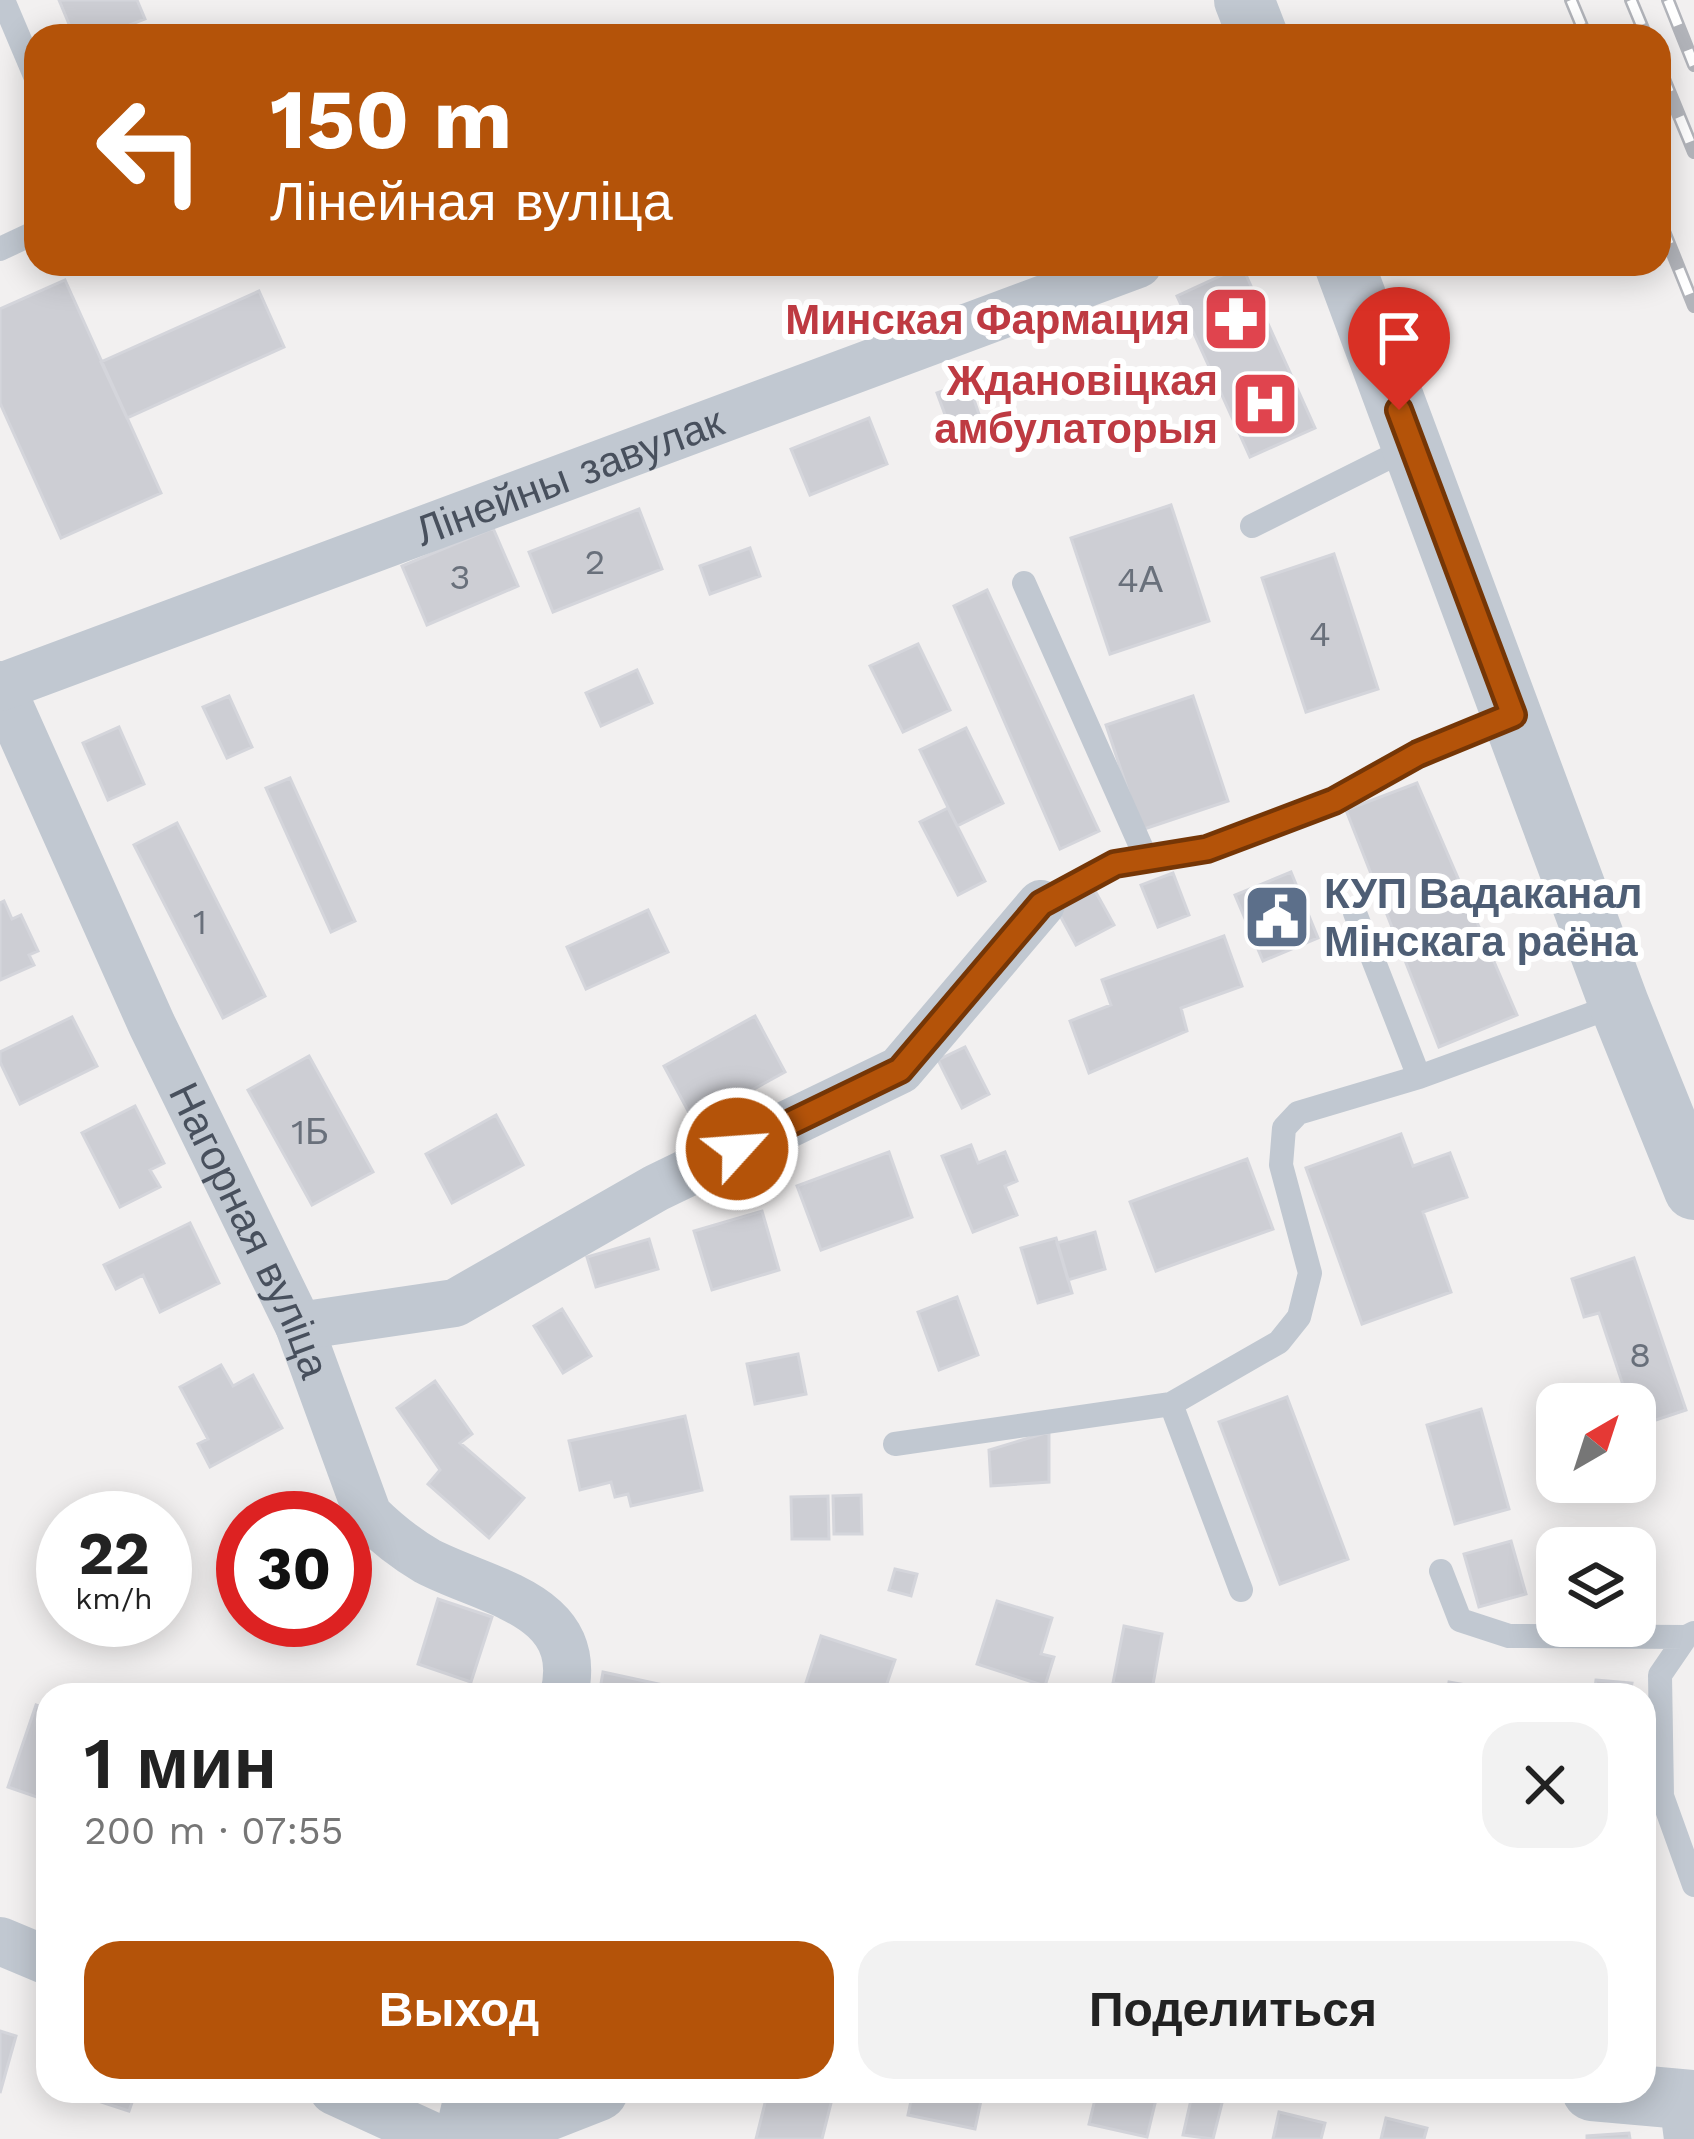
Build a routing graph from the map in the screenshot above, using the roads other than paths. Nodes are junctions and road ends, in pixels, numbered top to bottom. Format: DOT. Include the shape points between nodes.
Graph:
graph roads {
  1 [pos="3,0"];
  2 [pos="24,50"];
  3 [pos="1106,276"];
  4 [pos="1348,276"];
  5 [pos="1412,446"];
  6 [pos="1252,526"];
  7 [pos="1024,583"];
  8 [pos="0,686"];
  9 [pos="1513,715"];
  10 [pos="1147,860"];
  11 [pos="1041,904"];
  12 [pos="1355,913"];
  13 [pos="1619,1004"];
  14 [pos="1419,1077"];
  15 [pos="1694,1190"];
  16 [pos="299,1326"];
  17 [pos="1171,1404"];
  18 [pos="895,1444"];
  19 [pos="1441,1571"];
  20 [pos="1241,1590"];
  21 [pos="1690,1635"];
  22 [pos="565,1683"];
  23 [pos="1694,1885"];
  24 [pos="0,1941"];
  25 [pos="36,1956"];
  26 [pos="360,2103"];
  27 [pos="466,2103"];
  28 [pos="568,2103"];
  29 [pos="1644,2103"];
  30 [pos="1688,2113"];
  31 [pos="439,2139"];
  32 [pos="458,2139"];
  33 [pos="476,2139"];
  1 -- 2 [label="lane"];
  3 -- 8 [label="street, Лінейны завулак"];
  4 -- 5 [label="street"];
  5 -- 6 [label="lane"];
  5 -- 9 [label="street"];
  7 -- 10 [label="lane"];
  8 -- 16 [label="street, Нагорная вуліца"];
  9 -- 10 [label="lane" via="1334,801 1207,849"];
  9 -- 13 [label="street"];
  10 -- 11 [label="lane" via="1115,864"];
  11 -- 16 [label="street" via="900,1070 656,1188 455,1303"];
  12 -- 14 [label="lane"];
  13 -- 14 [label="lane"];
  13 -- 15 [label="street"];
  14 -- 17 [label="lane" via="1298,1113 1284,1128 1281,1165 1310,1273 1300,1317 1279,1342"];
  16 -- 22 [label="street, Нагорная вуліца" via="368,1515 426,1560 530,1606 563,1641"];
  17 -- 18 [label="lane"];
  17 -- 20 [label="lane"];
  19 -- 21 [label="lane" via="1460,1620 1509,1636"];
  21 -- 23 [label="lane" via="1660,1675 1662,1796"];
  24 -- 25 [label="street"];
  26 -- 31 [label="street"];
  27 -- 32 [label="street"];
  28 -- 33 [label="street"];
  29 -- 30 [label="street"];
}
